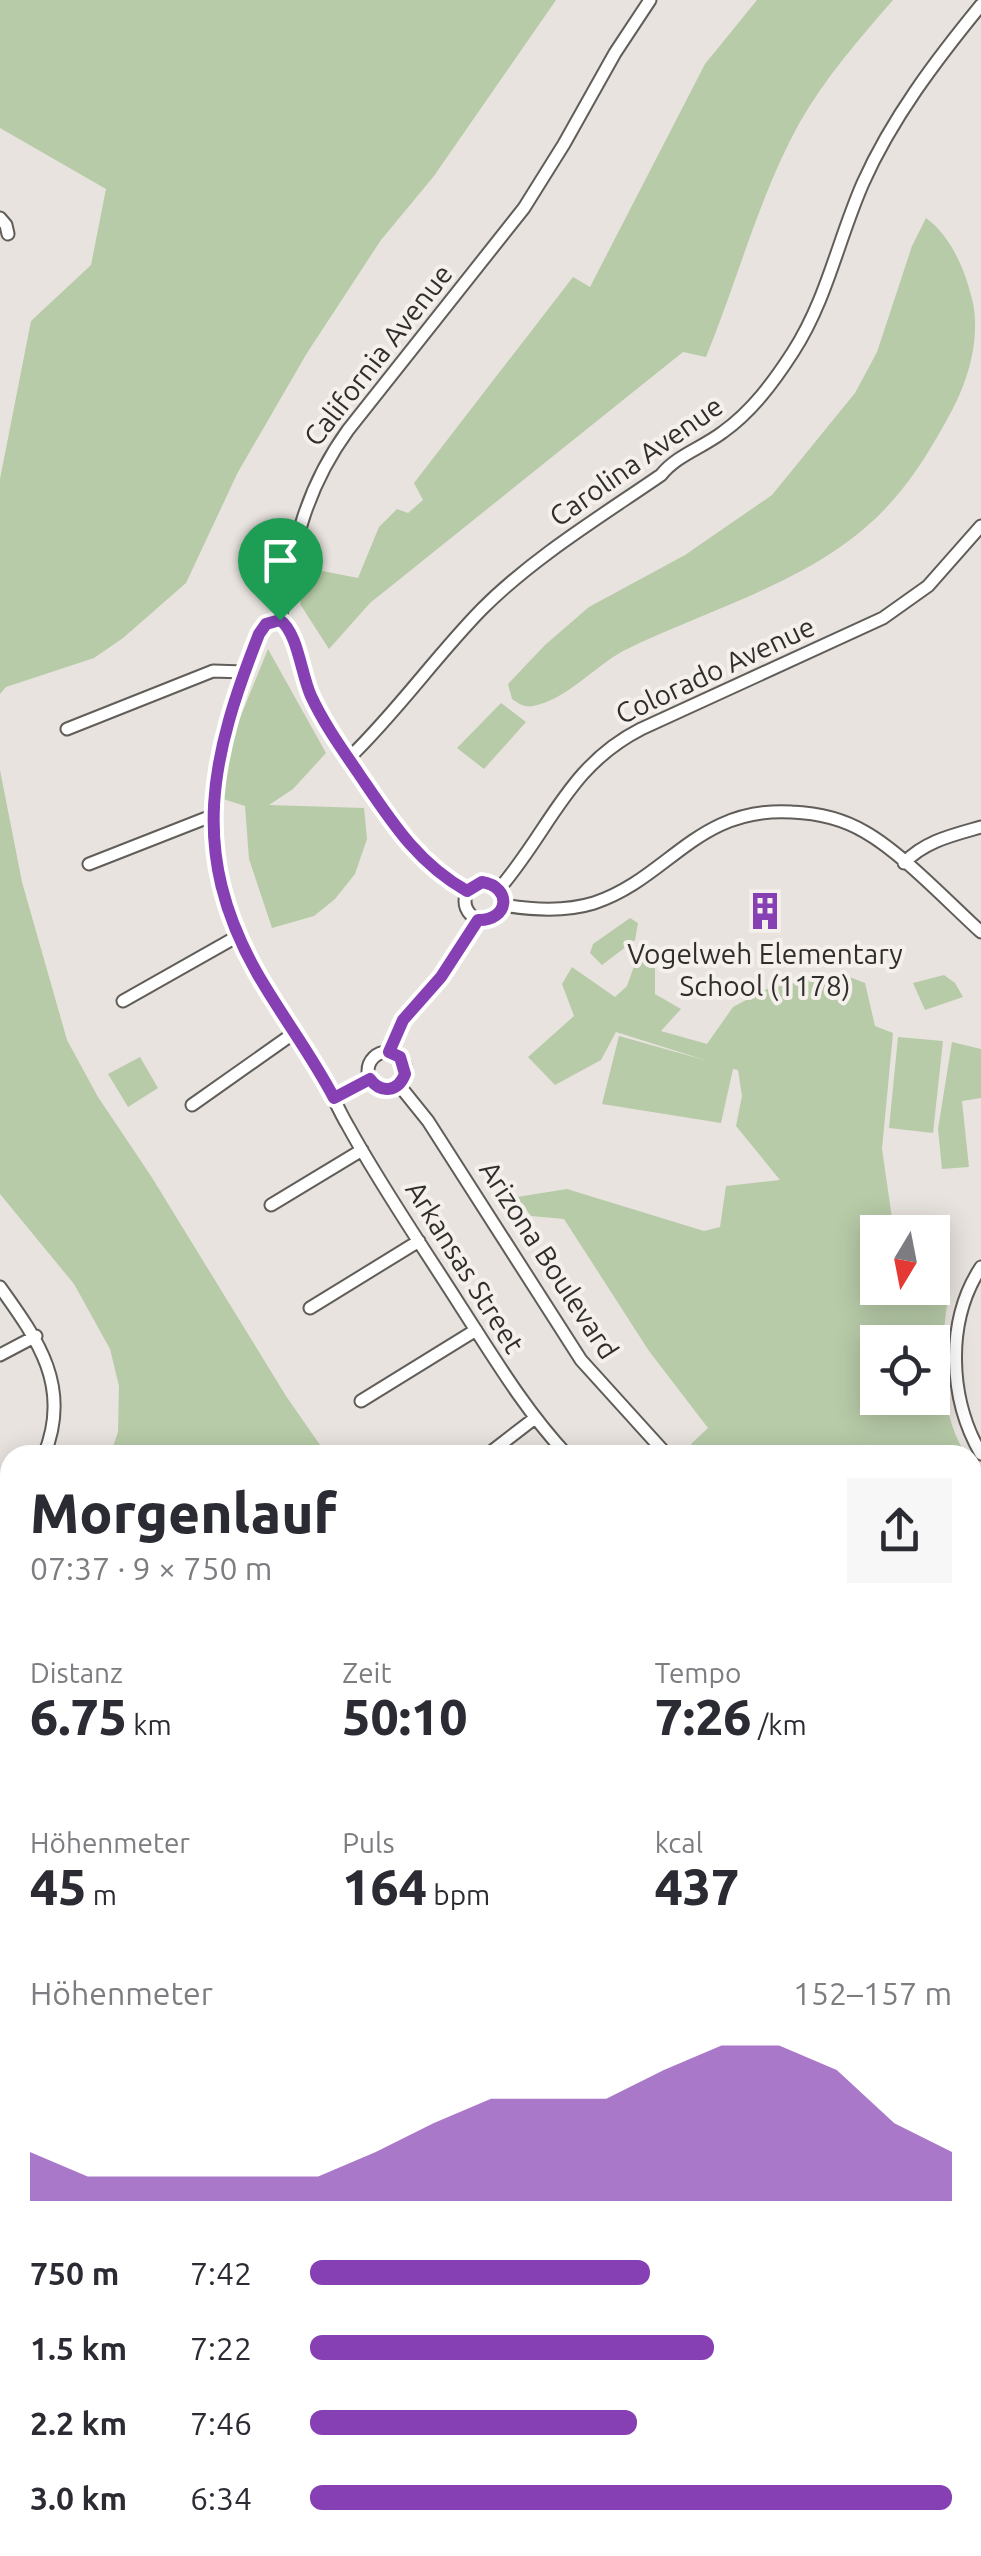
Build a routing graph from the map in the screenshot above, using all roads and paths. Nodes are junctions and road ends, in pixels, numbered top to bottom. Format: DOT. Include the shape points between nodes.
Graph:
graph roads {
  1 [pos="650,0"];
  2 [pos="979,3"];
  3 [pos="0,218"];
  4 [pos="8,234"];
  5 [pos="981,526"];
  6 [pos="280,620"];
  7 [pos="244,672"];
  8 [pos="66,729"];
  9 [pos="348,758"];
  10 [pos="214,814"];
  11 [pos="981,826"];
  12 [pos="89,864"];
  13 [pos="904,864"];
  14 [pos="499,889"];
  15 [pos="467,891"];
  16 [pos="503,905"];
  17 [pos="478,920"];
  18 [pos="981,932"];
  19 [pos="238,936"];
  20 [pos="123,1001"];
  21 [pos="294,1033"];
  22 [pos="389,1052"];
  23 [pos="370,1079"];
  24 [pos="399,1085"];
  25 [pos="334,1098"];
  26 [pos="192,1106"];
  27 [pos="362,1150"];
  28 [pos="271,1205"];
  29 [pos="419,1240"];
  30 [pos="981,1266"];
  31 [pos="0,1287"];
  32 [pos="310,1308"];
  33 [pos="476,1330"];
  34 [pos="36,1336"];
  35 [pos="0,1354"];
  36 [pos="361,1402"];
  37 [pos="535,1418"];
  38 [pos="46,1445"];
  39 [pos="500,1445"];
  40 [pos="558,1445"];
  41 [pos="657,1445"];
  42 [pos="977,1445"];
  1 -- 6 [label="street, California Avenue" via="524,208 322,469 299,526"];
  2 -- 9 [label="street, Carolina Avenue" via="884,142 814,316 766,390 722,433 674,459 485,606"];
  3 -- 4 [label="street"];
  5 -- 14 [label="street, Colorado Avenue" via="928,586 882,618 604,751 576,779"];
  6 -- 7 [label="street, California Avenue" via="262,628"];
  6 -- 9 [label="street" via="291,631 313,701"];
  7 -- 8 [label="street" via="213,670"];
  7 -- 10 [label="street, California Avenue" via="219,751"];
  9 -- 15 [label="street" via="414,852"];
  10 -- 12 [label="street"];
  10 -- 19 [label="street, California Avenue" via="219,871"];
  11 -- 13 [label="street" via="940,839"];
  13 -- 16 [label="street" via="843,822 764,812 710,829 596,902 548,909"];
  13 -- 18 [label="street"];
  14 -- 15 [label="street" via="482,882"];
  14 -- 16 [label="street"];
  15 -- 17 [label="street" via="466,908"];
  16 -- 17 [label="street" via="494,918"];
  17 -- 22 [label="street" via="403,1020"];
  19 -- 20 [label="street"];
  19 -- 21 [label="street, California Avenue"];
  21 -- 25 [label="street, California Avenue"];
  21 -- 26 [label="street"];
  22 -- 23 [label="street" via="371,1060"];
  22 -- 24 [label="street" via="406,1068"];
  23 -- 24 [label="street" via="380,1089"];
  23 -- 25 [label="street"];
  24 -- 41 [label="street, Arizona Boulevard" via="581,1360"];
  25 -- 27 [label="street, Arkansas Street"];
  27 -- 28 [label="street"];
  27 -- 29 [label="street, Arkansas Street"];
  29 -- 32 [label="street"];
  29 -- 33 [label="street, Arkansas Street"];
  30 -- 42 [label="street" via="958,1332 956,1377"];
  31 -- 34 [label="street"];
  33 -- 36 [label="street"];
  33 -- 37 [label="street, Arkansas Street"];
  34 -- 35 [label="street"];
  34 -- 38 [label="street" via="52,1385"];
  37 -- 39 [label="street"];
  37 -- 40 [label="street, Arkansas Street"];
}
